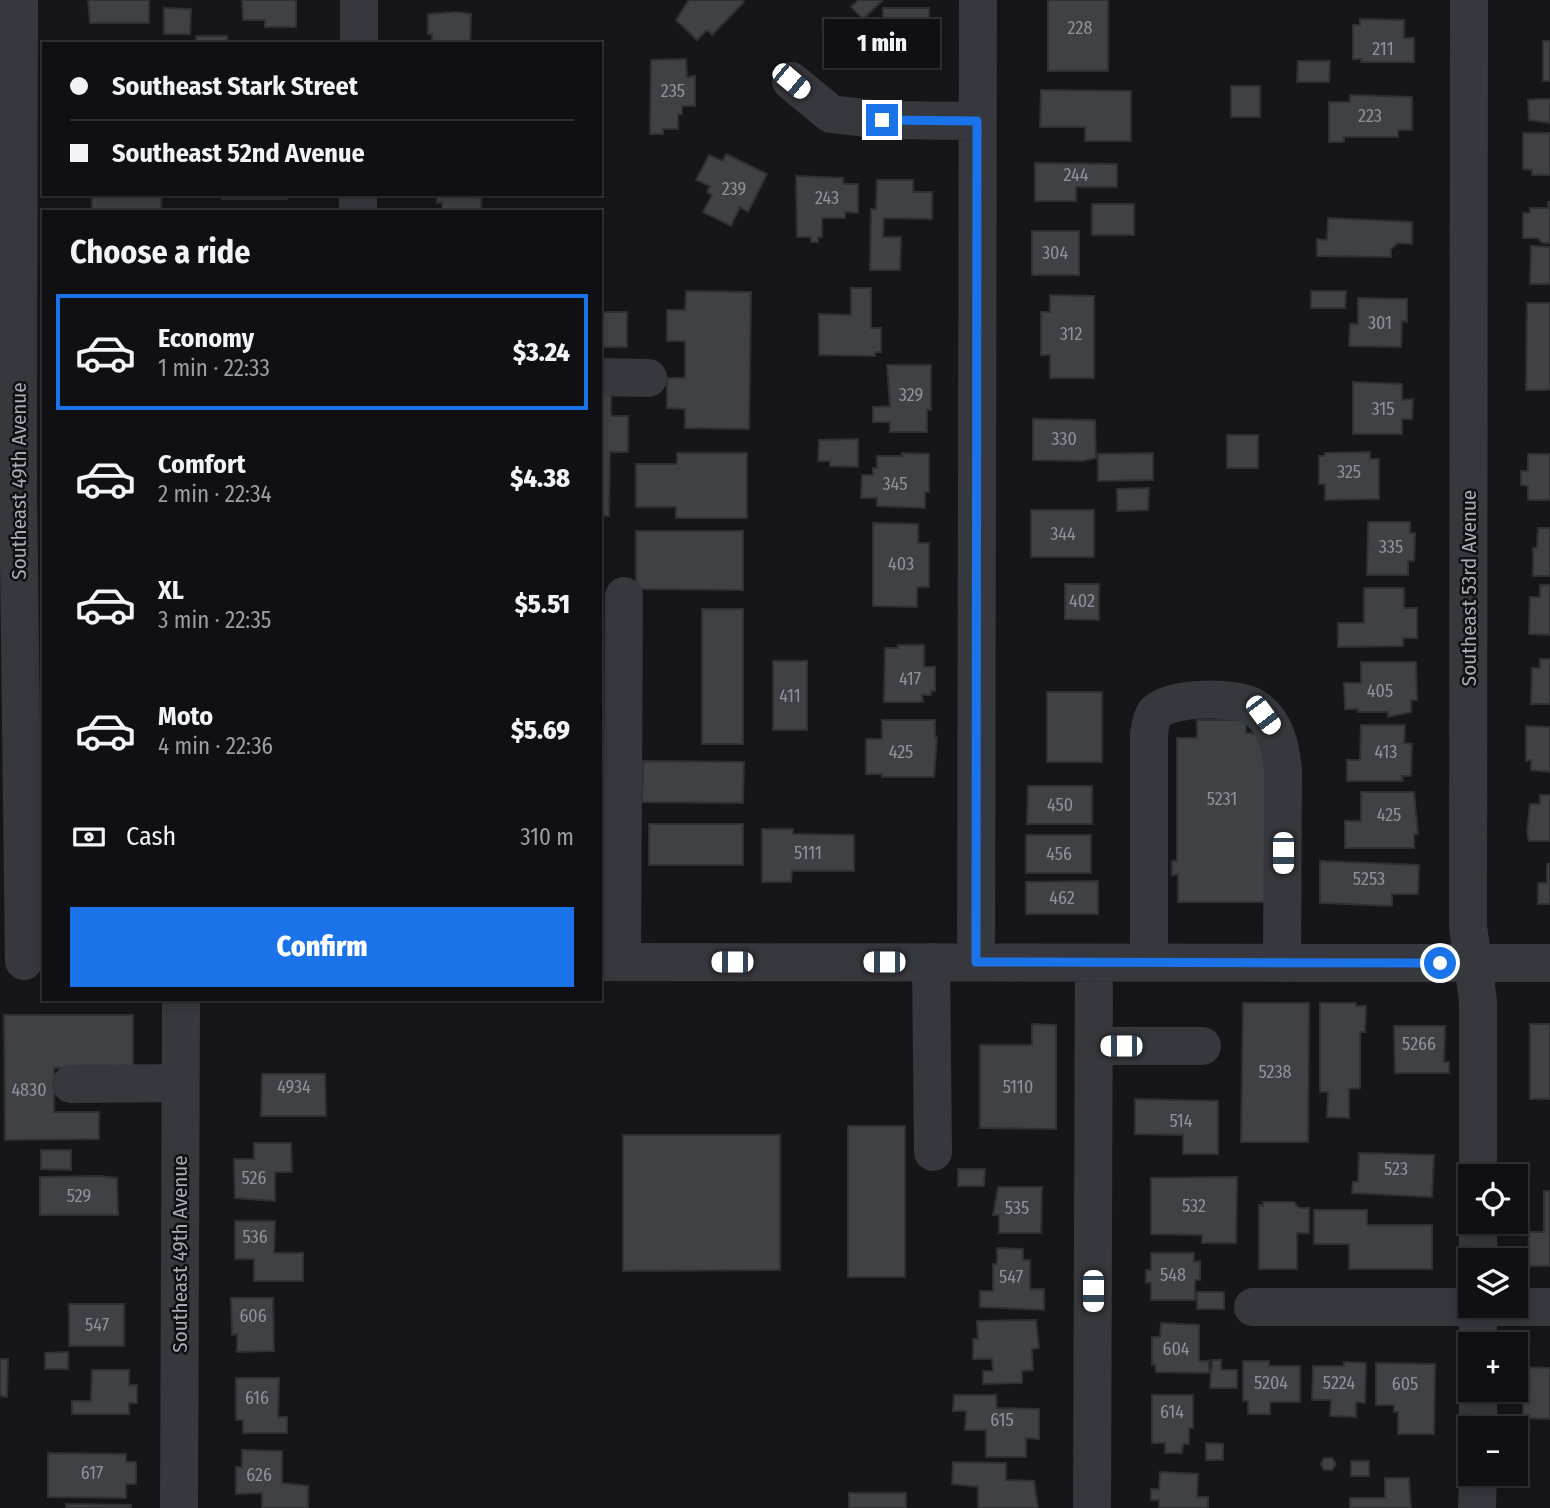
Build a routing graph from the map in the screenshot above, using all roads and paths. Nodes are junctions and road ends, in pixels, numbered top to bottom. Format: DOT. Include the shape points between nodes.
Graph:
graph roads {
  1 [pos="19,0"];
  2 [pos="359,0"];
  3 [pos="978,0"];
  4 [pos="1469,0"];
  5 [pos="359,42"];
  6 [pos="791,81"];
  7 [pos="977,121"];
  8 [pos="602,377"];
  9 [pos="648,378"];
  10 [pos="9,482"];
  11 [pos="624,596"];
  12 [pos="23,961"];
  13 [pos="611,962"];
  14 [pos="931,962"];
  15 [pos="976,962"];
  16 [pos="1094,963"];
  17 [pos="1149,963"];
  18 [pos="1282,963"];
  19 [pos="1473,963"];
  20 [pos="1550,964"];
  21 [pos="181,1001"];
  22 [pos="1094,1046"];
  23 [pos="1202,1046"];
  24 [pos="180,1083"];
  25 [pos="71,1084"];
  26 [pos="933,1152"];
  27 [pos="1478,1164"];
  28 [pos="1253,1307"];
  29 [pos="1550,1307"];
  30 [pos="1478,1319"];
  31 [pos="1478,1486"];
  32 [pos="179,1508"];
  33 [pos="1092,1508"];
  34 [pos="1478,1508"];
  1 -- 10 [label="street, Southeast 49th Avenue"];
  2 -- 5 [label="street"];
  3 -- 7 [label="street"];
  4 -- 19 [label="street, Southeast 53rd Avenue" via="1468,926"];
  6 -- 7 [label="street" via="831,114 882,120"];
  7 -- 15 [label="street"];
  8 -- 9 [label="street"];
  10 -- 12 [label="street, Southeast 49th Avenue"];
  11 -- 13 [label="street"];
  13 -- 14 [label="street"];
  14 -- 15 [label="street"];
  14 -- 26 [label="street"];
  15 -- 16 [label="street"];
  16 -- 17 [label="street"];
  16 -- 22 [label="street"];
  17 -- 18 [label="street"];
  17 -- 18 [label="street" via="1149,734 1154,715 1182,700 1253,706 1273,728 1283,771"];
  18 -- 19 [label="street"];
  19 -- 20 [label="street"];
  19 -- 27 [label="street, Southeast 53rd Avenue" via="1478,1001"];
  21 -- 24 [label="street, Southeast 49th Avenue"];
  22 -- 23 [label="street"];
  22 -- 33 [label="street"];
  24 -- 25 [label="street"];
  24 -- 32 [label="street, Southeast 49th Avenue"];
  28 -- 30 [label="street"];
  29 -- 30 [label="street"];
  31 -- 34 [label="street"];
}
